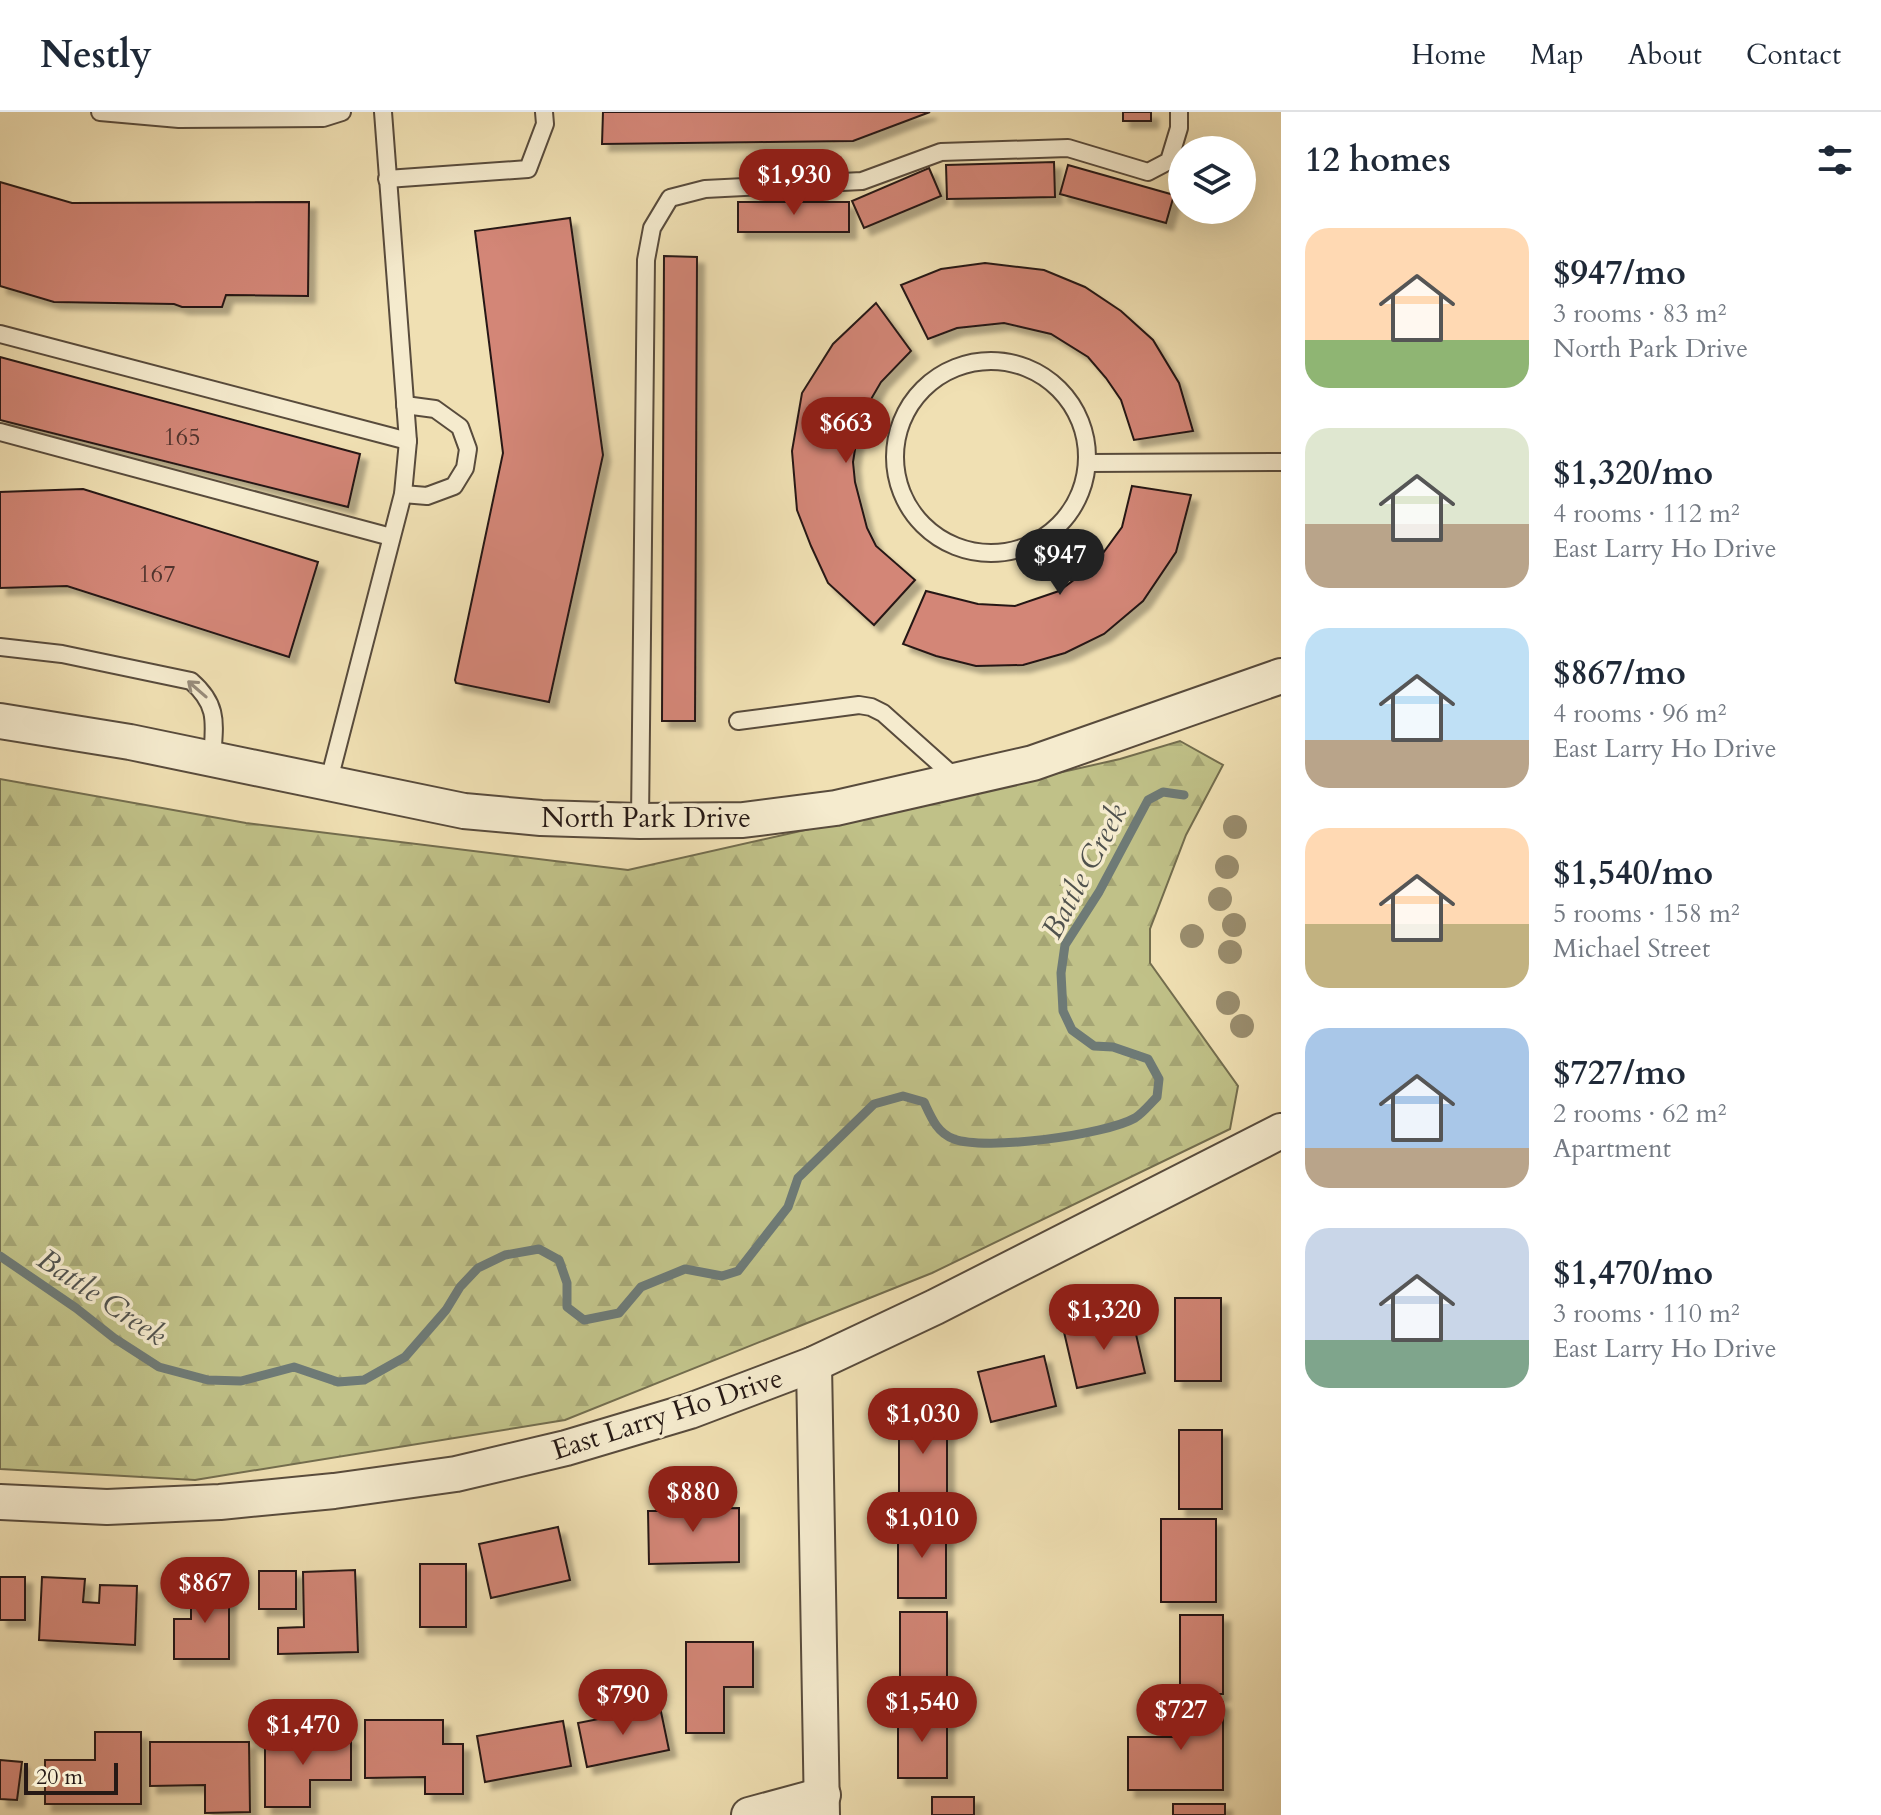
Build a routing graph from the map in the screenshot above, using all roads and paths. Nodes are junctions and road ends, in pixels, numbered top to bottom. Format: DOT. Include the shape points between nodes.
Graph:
graph roads {
  1 [pos="100,112"];
  2 [pos="342,112"];
  3 [pos="383,112"];
  4 [pos="544,112"];
  5 [pos="1179,112"];
  6 [pos="387,179"];
  7 [pos="0,334"];
  8 [pos="405,405"];
  9 [pos="0,432"];
  10 [pos="408,441"];
  11 [pos="1281,462"];
  12 [pos="1089,463"];
  13 [pos="403,494"];
  14 [pos="391,537"];
  15 [pos="0,647"];
  16 [pos="1281,676"];
  17 [pos="0,721"];
  18 [pos="738,721"];
  19 [pos="212,760"];
  20 [pos="959,781"];
  21 [pos="328,784"];
  22 [pos="640,821"];
  23 [pos="1281,1131"];
  24 [pos="814,1364"];
  25 [pos="0,1502"];
  26 [pos="823,1805"];
  27 [pos="749,1815"];
  1 -- 2 [label="lane" via="179,119 323,118"];
  3 -- 6 [label="lane"];
  4 -- 6 [label="lane" via="545,124 528,169"];
  5 -- 22 [label="lane" via="1169,161 1148,172 1068,148 941,152 862,181 705,189 670,198 652,228 646,260"];
  6 -- 8 [label="lane"];
  7 -- 10 [label="lane"];
  8 -- 10 [label="lane"];
  8 -- 13 [label="lane" via="435,409 460,427 468,449 454,486 427,496"];
  9 -- 14 [label="lane"];
  10 -- 13 [label="lane"];
  11 -- 12 [label="lane"];
  12 -- 12 [label="lane" via="1081,495 1062,523 1035,543 1003,553 969,551 938,538 913,515 898,485 894,451 902,418 921,390 948,370 980,360 1014,362 1045,376 1069,399 1085,429"];
  13 -- 14 [label="lane"];
  14 -- 21 [label="lane"];
  19 -- 15 [label="lane, one-way" via="214,713 205,693 191,681"];
  16 -- 20 [label="street, North Park Drive" via="1033,763"];
  17 -- 19 [label="street, North Park Drive"];
  18 -- 20 [label="lane" via="871,707"];
  19 -- 21 [label="street, North Park Drive"];
  20 -- 22 [label="street, North Park Drive" via="836,808 743,820"];
  21 -- 22 [label="street, North Park Drive" via="464,811"];
  23 -- 24 [label="street, East Larry Ho Drive"];
  24 -- 25 [label="street, East Larry Ho Drive" via="690,1411 456,1474 220,1502 107,1507"];
  24 -- 26 [label="street"];
  26 -- 27 [label="street"];
}
